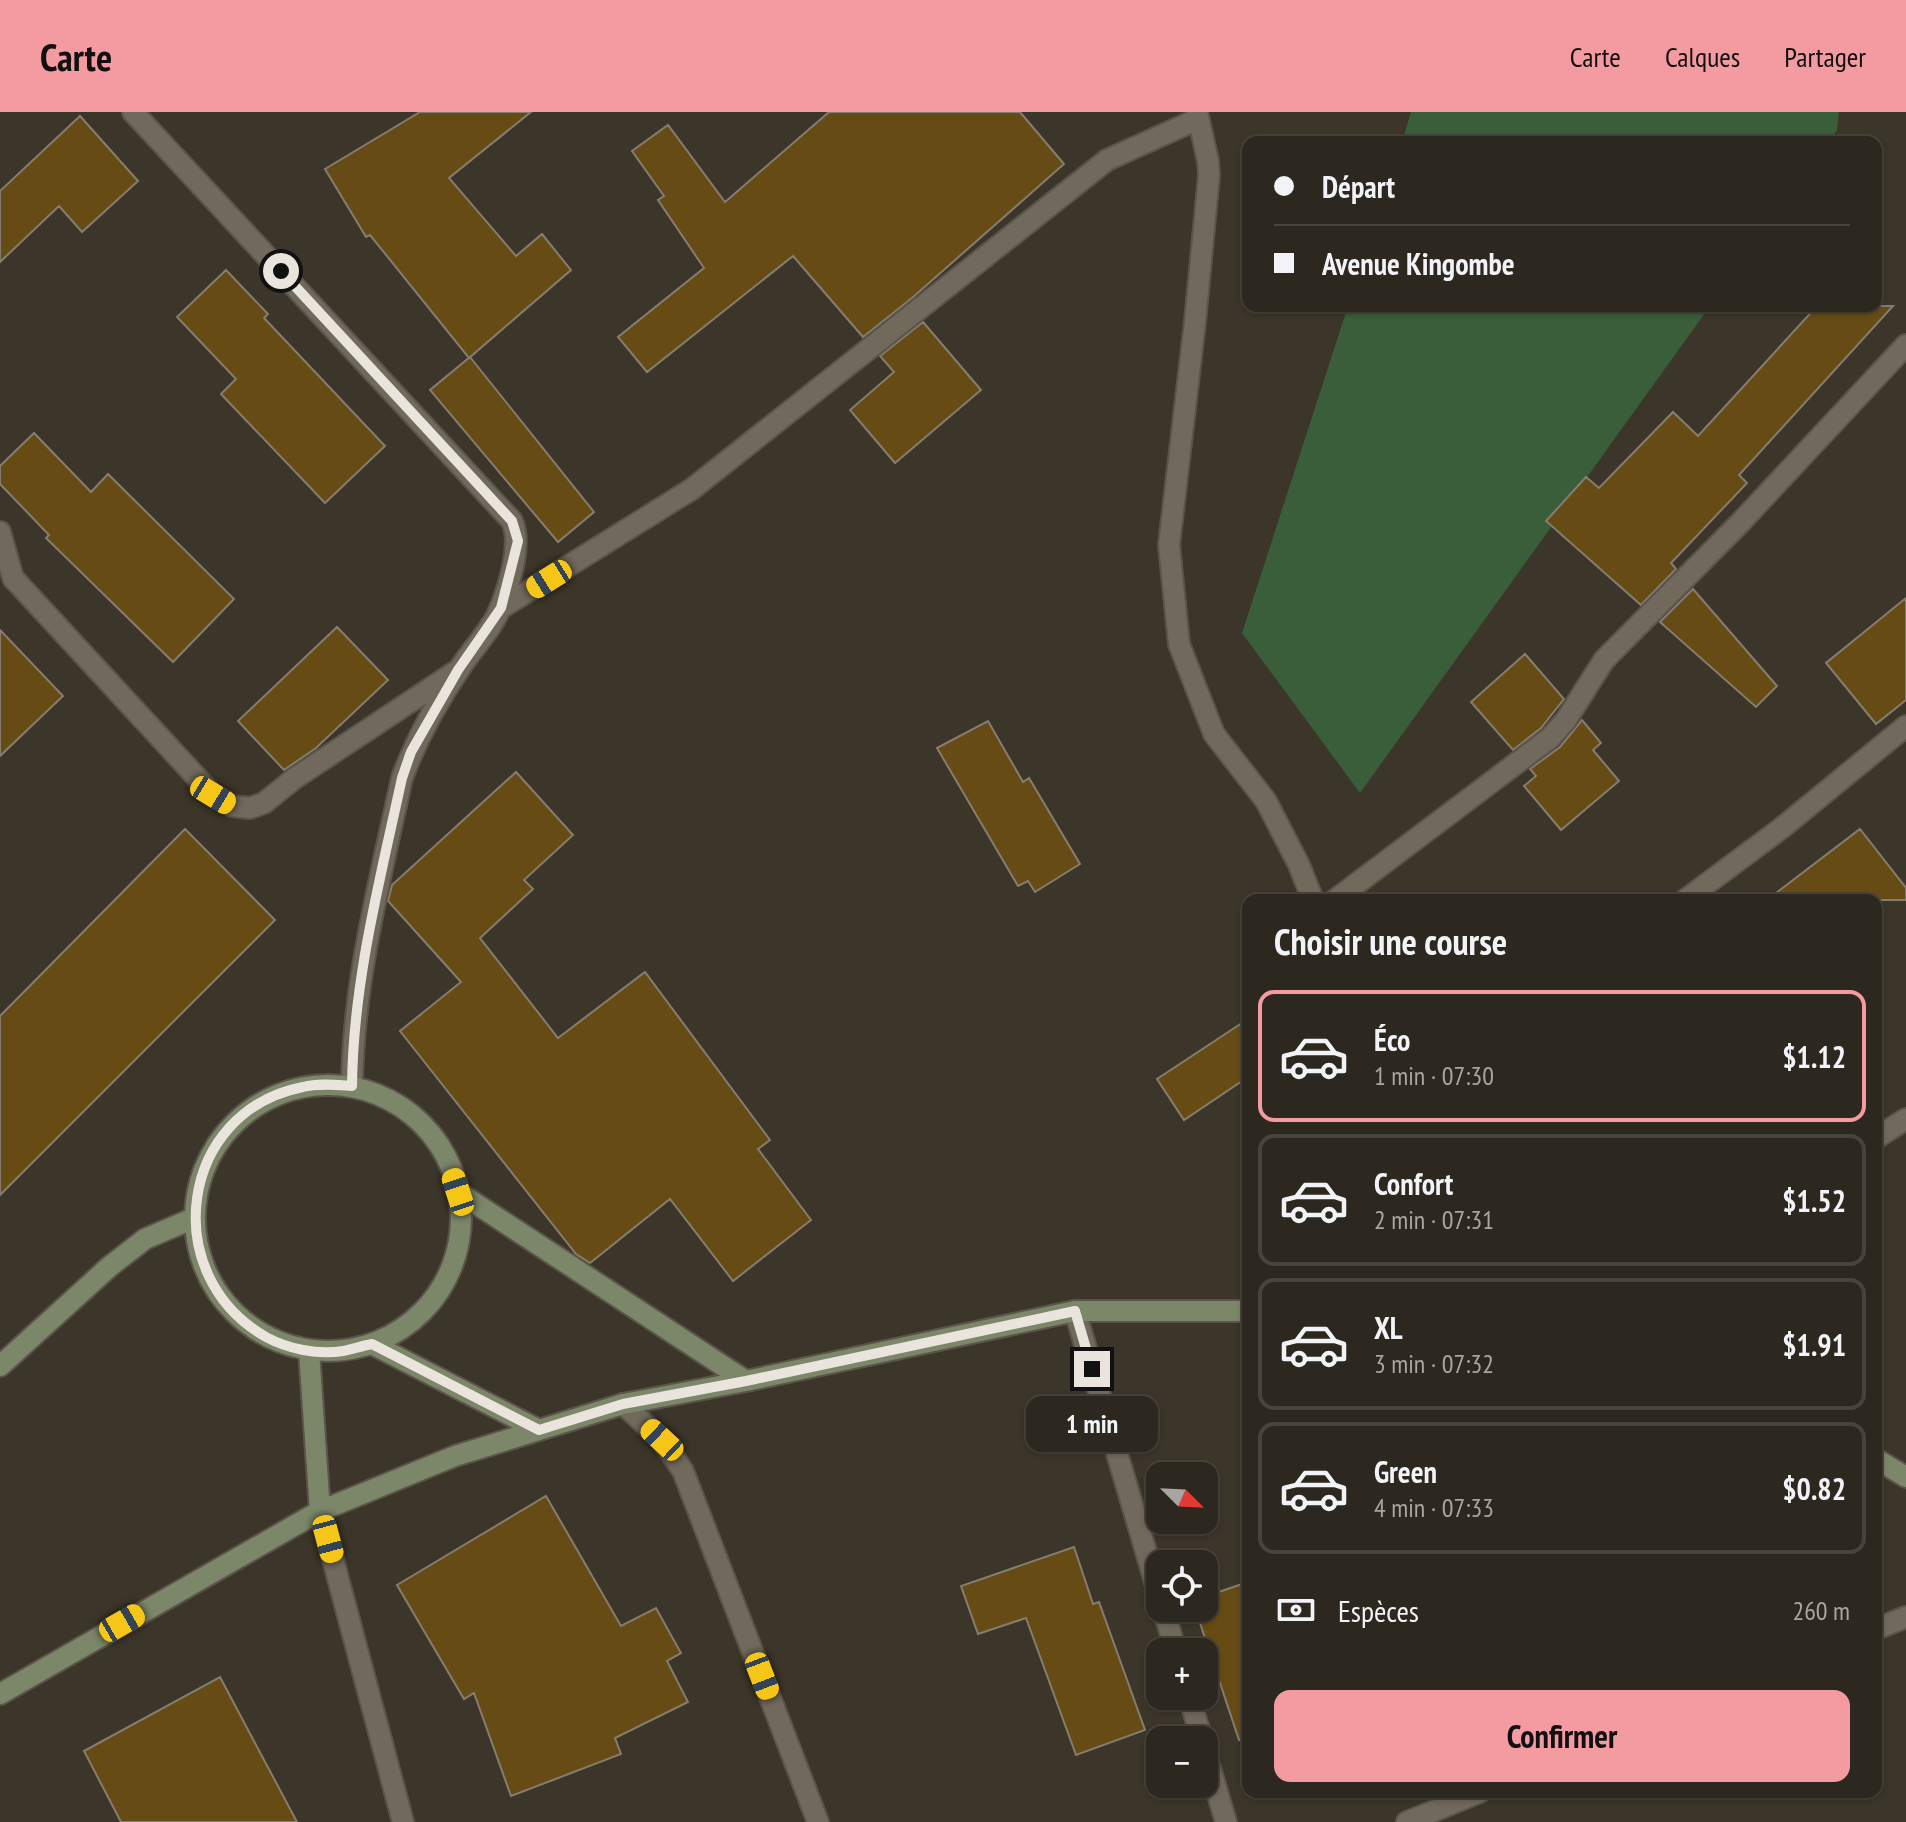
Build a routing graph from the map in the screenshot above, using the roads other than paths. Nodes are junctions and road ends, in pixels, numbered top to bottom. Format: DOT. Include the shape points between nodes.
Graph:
graph roads {
  1 [pos="133,112"];
  2 [pos="1198,116"];
  3 [pos="1906,345"];
  4 [pos="0,532"];
  5 [pos="6,585"];
  6 [pos="501,608"];
  7 [pos="458,670"];
  8 [pos="1906,726"];
  9 [pos="1311,894"];
  10 [pos="1343,894"];
  11 [pos="1693,894"];
  12 [pos="352,1086"];
  13 [pos="1906,1119"];
  14 [pos="1882,1134"];
  15 [pos="458,1192"];
  16 [pos="194,1218"];
  17 [pos="1075,1311"];
  18 [pos="1242,1311"];
  19 [pos="372,1344"];
  20 [pos="309,1351"];
  21 [pos="0,1366"];
  22 [pos="746,1381"];
  23 [pos="623,1404"];
  24 [pos="539,1430"];
  25 [pos="1882,1463"];
  26 [pos="1906,1477"];
  27 [pos="320,1511"];
  28 [pos="1146,1552"];
  29 [pos="1906,1617"];
  30 [pos="1882,1627"];
  31 [pos="0,1694"];
  32 [pos="1218,1795"];
  33 [pos="1465,1798"];
  34 [pos="403,1822"];
  35 [pos="818,1822"];
  36 [pos="1226,1822"];
  37 [pos="1407,1822"];
  1 -- 6 [label="street" via="512,521 518,541"];
  2 -- 6 [label="street" via="1107,160 692,489"];
  2 -- 9 [label="street" via="1209,175 1169,545 1179,644 1214,734 1266,801"];
  3 -- 10 [label="street" via="1604,660 1550,738"];
  4 -- 5 [label="street"];
  5 -- 7 [label="street" via="213,795 232,806 264,803"];
  6 -- 7 [label="street"];
  7 -- 12 [label="street" via="402,778 363,961"];
  8 -- 11 [label="street"];
  12 -- 15 [label="street" via="382,1095 432,1134"];
  12 -- 16 [label="street" via="304,1086 259,1104 239,1119 210,1157"];
  13 -- 14 [label="street"];
  15 -- 19 [label="street" via="461,1223 444,1284 401,1330"];
  15 -- 22 [label="street"];
  16 -- 20 [label="street" via="209,1281 227,1307 279,1344"];
  16 -- 21 [label="street" via="145,1239"];
  17 -- 18 [label="street"];
  17 -- 22 [label="street"];
  17 -- 28 [label="street"];
  19 -- 20 [label="street"];
  19 -- 24 [label="street"];
  20 -- 27 [label="street"];
  22 -- 23 [label="street"];
  23 -- 24 [label="street"];
  23 -- 35 [label="street" via="662,1440 683,1471"];
  24 -- 27 [label="street" via="455,1456"];
  25 -- 26 [label="street"];
  27 -- 31 [label="street"];
  27 -- 34 [label="street"];
  29 -- 30 [label="street"];
  32 -- 36 [label="street"];
  33 -- 37 [label="street"];
}
